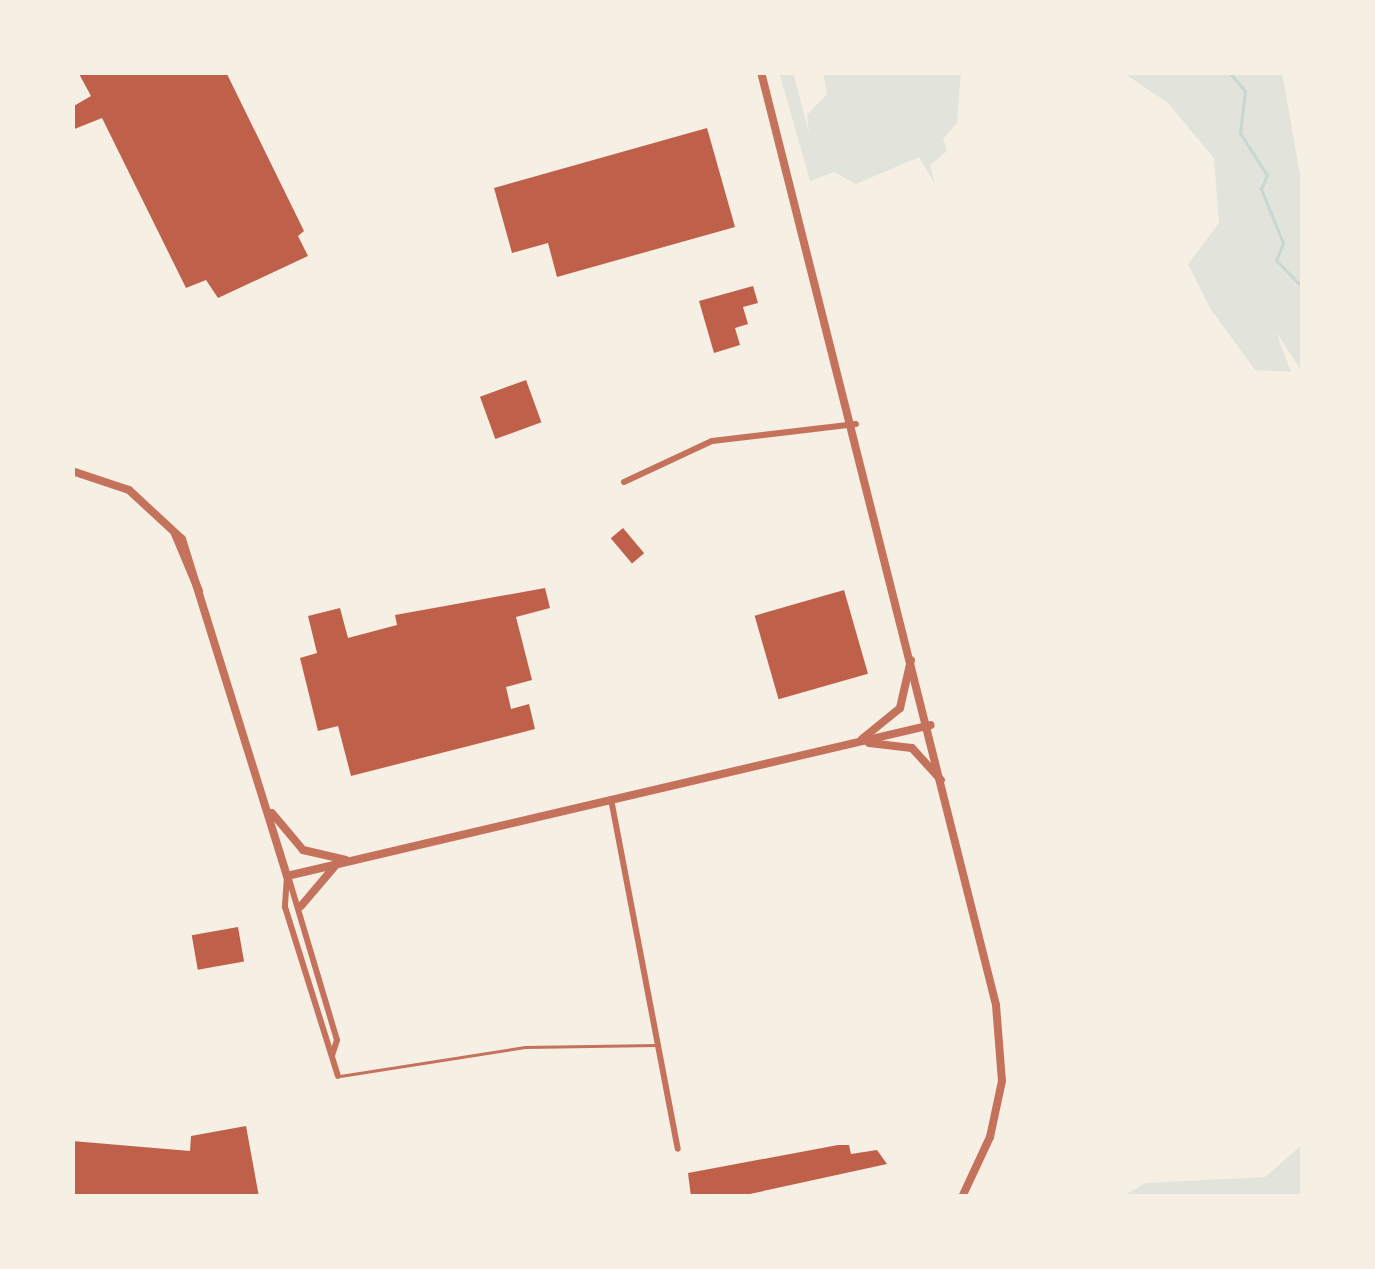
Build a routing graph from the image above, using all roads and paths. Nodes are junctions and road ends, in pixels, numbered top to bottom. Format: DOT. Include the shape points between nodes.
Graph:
graph roads {
  1 [pos="761,72"];
  2 [pos="72,326"];
  3 [pos="72,363"];
  4 [pos="856,424"];
  5 [pos="72,471"];
  6 [pos="624,482"];
  7 [pos="912,649"];
  8 [pos="931,725"];
  9 [pos="856,743"];
  10 [pos="946,787"];
  11 [pos="611,800"];
  12 [pos="268,807"];
  13 [pos="347,860"];
  14 [pos="287,876"];
  15 [pos="301,906"];
  16 [pos="658,1045"];
  17 [pos="332,1055"];
  18 [pos="338,1076"];
  19 [pos="678,1149"];
  20 [pos="962,1197"];
  1 -- 4 [label="street"];
  2 -- 3 [label="street"];
  4 -- 6 [label="street" via="712,442"];
  4 -- 7 [label="street"];
  5 -- 12 [label="street" via="129,490 175,532"];
  7 -- 8 [label="street"];
  7 -- 9 [label="street" via="900,708"];
  8 -- 9 [label="street"];
  8 -- 10 [label="street"];
  9 -- 10 [label="street" via="912,748"];
  9 -- 11 [label="street"];
  10 -- 20 [label="street" via="996,1004 1002,1081 990,1137"];
  11 -- 13 [label="street"];
  11 -- 16 [label="street"];
  12 -- 13 [label="street" via="303,850"];
  12 -- 14 [label="street"];
  13 -- 14 [label="street"];
  13 -- 15 [label="street"];
  14 -- 15 [label="street"];
  14 -- 17 [label="street" via="285,907"];
  15 -- 17 [label="street" via="337,1040"];
  16 -- 18 [label="lane" via="525,1047"];
  16 -- 19 [label="street"];
  17 -- 18 [label="street"];
}
